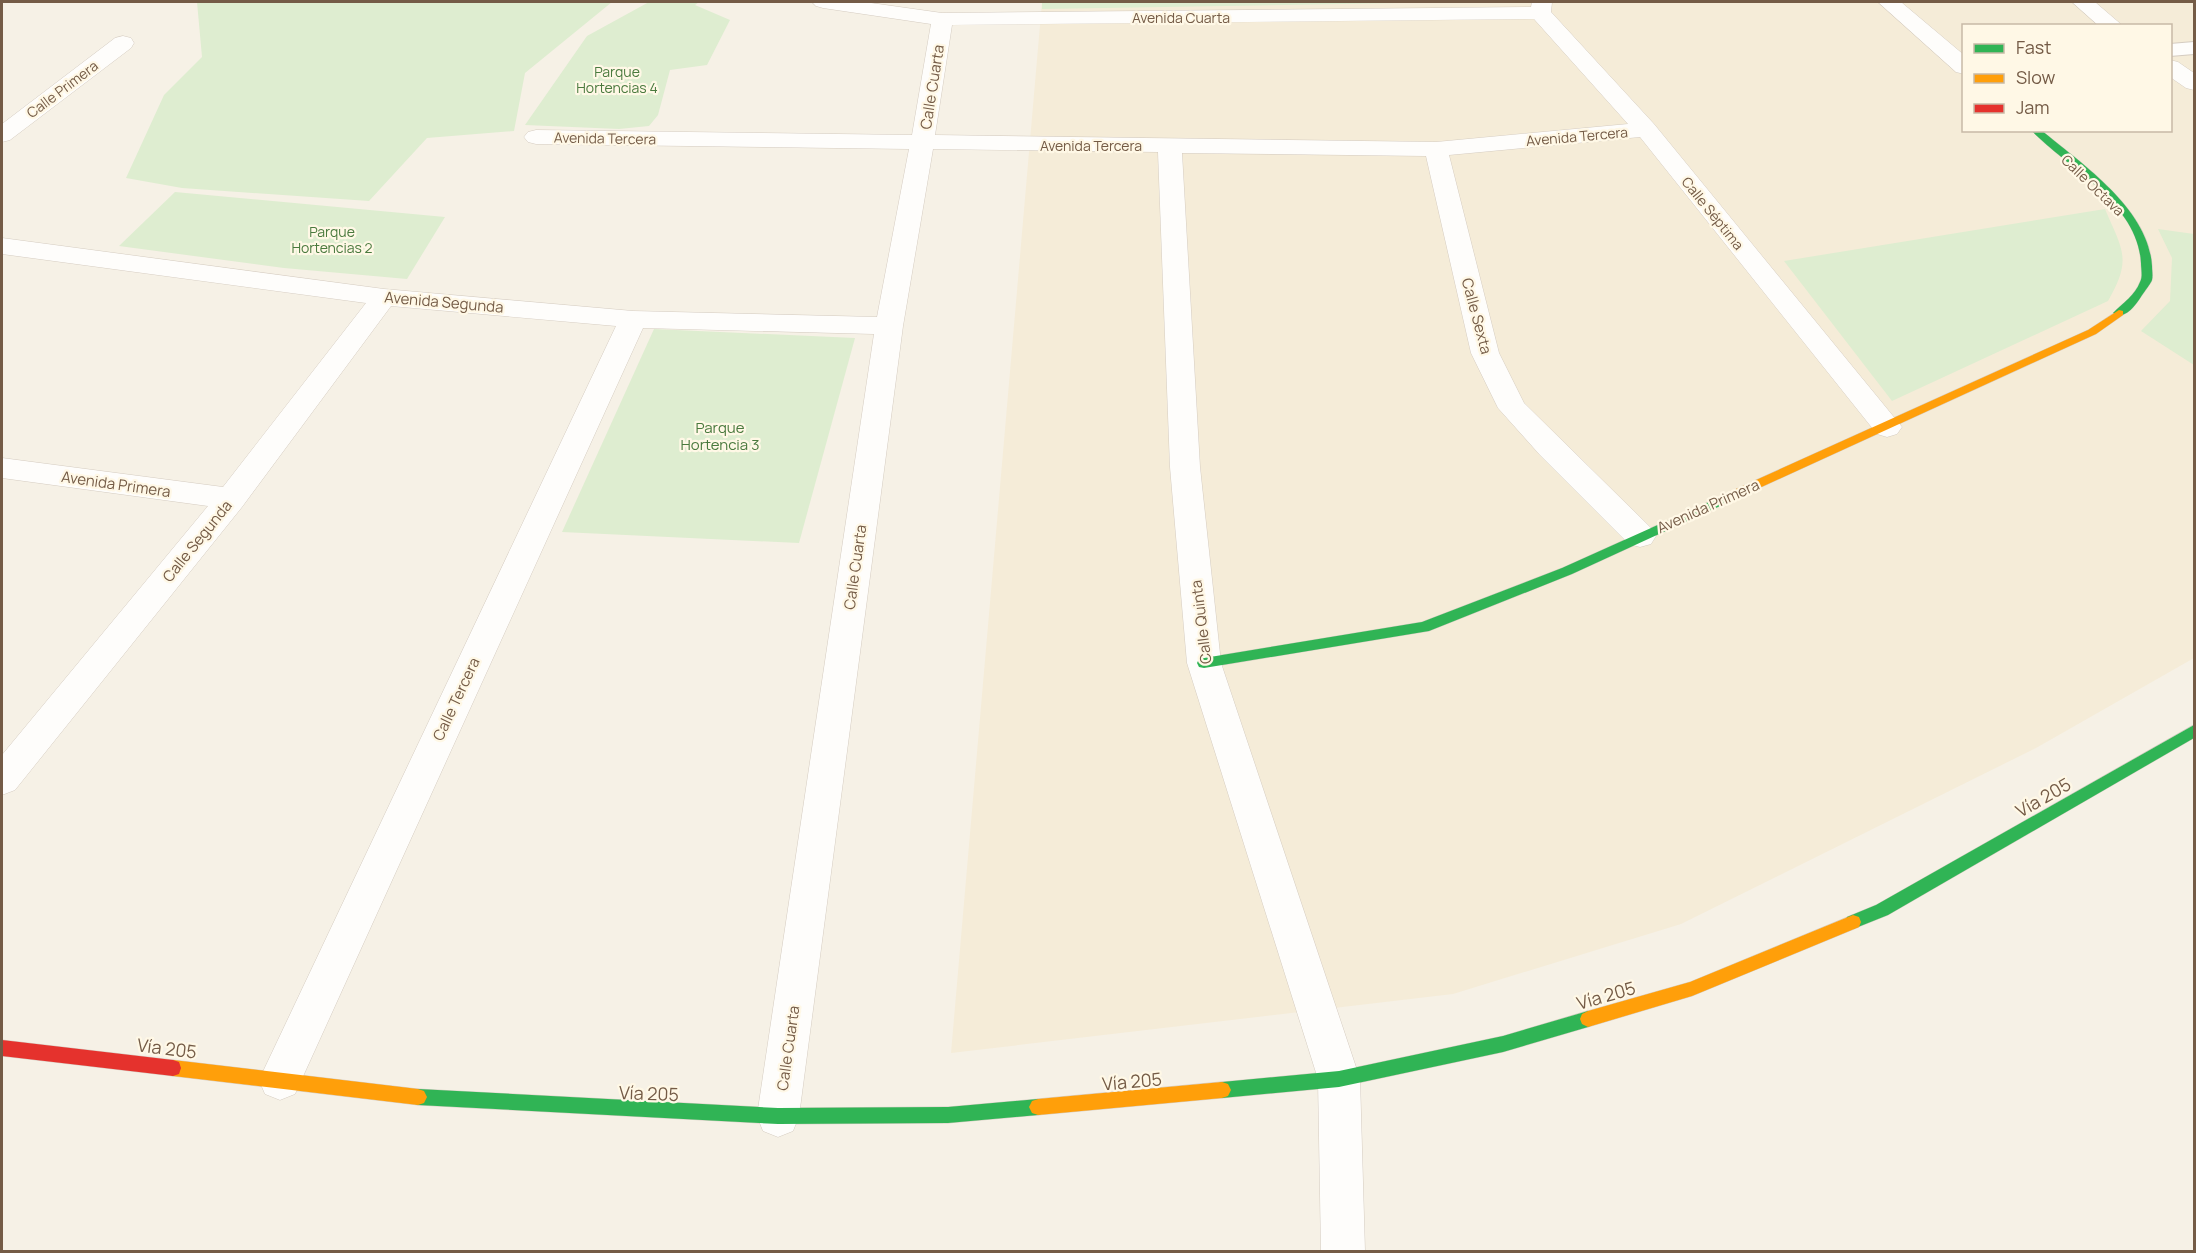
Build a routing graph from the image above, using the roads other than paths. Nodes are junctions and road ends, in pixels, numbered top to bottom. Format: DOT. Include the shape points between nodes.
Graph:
graph roads {
  1 [pos="823,2"];
  2 [pos="1889,2"];
  3 [pos="2083,2"];
  4 [pos="1541,8"];
  5 [pos="942,19"];
  6 [pos="2111,24"];
  7 [pos="123,43"];
  8 [pos="2194,48"];
  9 [pos="2172,50"];
  10 [pos="1962,65"];
  11 [pos="2172,68"];
  12 [pos="2194,82"];
  13 [pos="1646,129"];
  14 [pos="2037,132"];
  15 [pos="2,135"];
  16 [pos="536,137"];
  17 [pos="922,144"];
  18 [pos="1170,146"];
  19 [pos="1436,149"];
  20 [pos="2,246"];
  21 [pos="2144,246"];
  22 [pos="384,297"];
  23 [pos="633,319"];
  24 [pos="889,326"];
  25 [pos="1887,427"];
  26 [pos="2,468"];
  27 [pos="231,500"];
  28 [pos="1640,536"];
  29 [pos="1204,663"];
  30 [pos="2194,731"];
  31 [pos="2,780"];
  32 [pos="2,1048"];
  33 [pos="1339,1078"];
  34 [pos="280,1080"];
  35 [pos="778,1116"];
  36 [pos="1343,1251"];
  1 -- 5 [label="street, Avenida Cuarta"];
  2 -- 10 [label="street"];
  3 -- 6 [label="street"];
  4 -- 5 [label="street, Avenida Cuarta"];
  4 -- 13 [label="street, Calle Séptima"];
  5 -- 17 [label="street, Calle Cuarta"];
  7 -- 15 [label="street, Calle Primera"];
  8 -- 9 [label="lane"];
  11 -- 12 [label="street"];
  13 -- 19 [label="street, Avenida Tercera"];
  13 -- 25 [label="street, Calle Séptima"];
  14 -- 21 [label="main road, Calle Octava" via="2125,214"];
  16 -- 17 [label="street, Avenida Tercera"];
  17 -- 18 [label="street, Avenida Tercera"];
  17 -- 24 [label="street, Calle Cuarta"];
  18 -- 19 [label="street, Avenida Tercera"];
  18 -- 29 [label="street, Calle Quinta" via="1185,467"];
  19 -- 28 [label="street, Calle Sexta" via="1485,353 1512,408"];
  20 -- 22 [label="street, Avenida Segunda"];
  21 -- 25 [label="main road, Avenida Primera" via="2147,280 2128,307 2092,332"];
  22 -- 23 [label="street, Avenida Segunda"];
  22 -- 27 [label="street, Calle Segunda"];
  23 -- 24 [label="street, Avenida Segunda"];
  23 -- 34 [label="street, Calle Tercera"];
  24 -- 35 [label="street, Calle Cuarta"];
  25 -- 28 [label="main road, Avenida Primera"];
  26 -- 27 [label="street, Avenida Primera"];
  27 -- 31 [label="street, Calle Segunda"];
  28 -- 29 [label="main road, Avenida Primera" via="1567,571 1424,627"];
  29 -- 33 [label="street, Calle Quinta"];
  30 -- 33 [label="main road, Vía 205" via="1882,910 1692,989 1503,1044"];
  32 -- 34 [label="main road, Vía 205"];
  33 -- 35 [label="main road, Vía 205" via="948,1115"];
  33 -- 36 [label="street, Calle Quinta"];
  34 -- 35 [label="main road, Vía 205" via="441,1100"];
}
